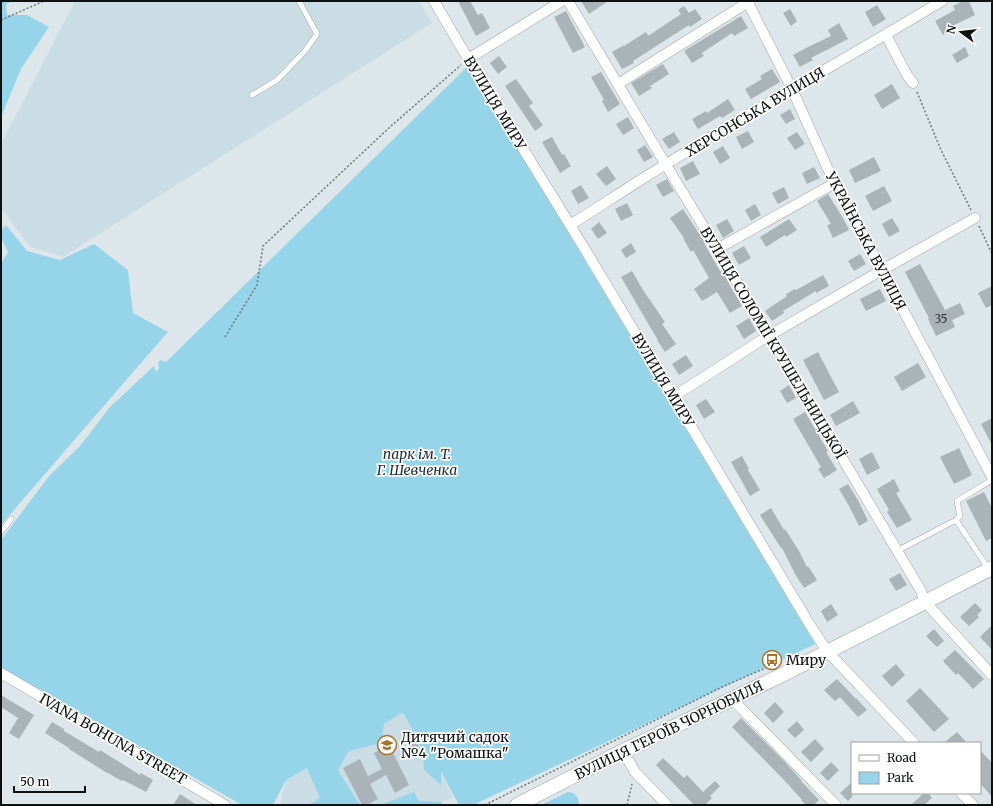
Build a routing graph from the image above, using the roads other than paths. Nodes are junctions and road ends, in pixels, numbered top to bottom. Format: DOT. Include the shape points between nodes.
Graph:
graph roads {
  1 [pos="299,1"];
  2 [pos="434,1"];
  3 [pos="562,1"];
  4 [pos="568,1"];
  5 [pos="748,1"];
  6 [pos="942,1"];
  7 [pos="886,35"];
  8 [pos="468,59"];
  9 [pos="913,83"];
  10 [pos="618,84"];
  11 [pos="792,90"];
  12 [pos="252,95"];
  13 [pos="666,165"];
  14 [pos="835,183"];
  15 [pos="974,218"];
  16 [pos="570,225"];
  17 [pos="717,249"];
  18 [pos="882,270"];
  19 [pos="770,336"];
  20 [pos="673,397"];
  21 [pos="992,478"];
  22 [pos="11,520"];
  23 [pos="956,520"];
  24 [pos="1,532"];
  25 [pos="897,551"];
  26 [pos="990,569"];
  27 [pos="926,602"];
  28 [pos="827,652"];
  29 [pos="1,673"];
  30 [pos="992,675"];
  31 [pos="732,699"];
  32 [pos="913,742"];
  33 [pos="623,750"];
  34 [pos="962,794"];
  35 [pos="225,805"];
  36 [pos="516,805"];
  37 [pos="667,805"];
  38 [pos="836,805"];
  39 [pos="973,805"];
  1 -- 12 [label="lane" via="317,34 305,51 277,80"];
  2 -- 8 [label="street, ВУЛИЦЯ МИРУ"];
  3 -- 8 [label="street"];
  4 -- 10 [label="street, ВУЛИЦЯ СОЛОМІЇ КРУШЕЛЬНИЦЬКОЇ"];
  5 -- 10 [label="street"];
  5 -- 11 [label="street, УКРАЇНСЬКА ВУЛИЦЯ"];
  6 -- 7 [label="street, ХЕРСОНСЬКА ВУЛИЦЯ"];
  7 -- 9 [label="street"];
  7 -- 11 [label="street, ХЕРСОНСЬКА ВУЛИЦЯ"];
  8 -- 16 [label="street, ВУЛИЦЯ МИРУ"];
  10 -- 13 [label="street, ВУЛИЦЯ СОЛОМІЇ КРУШЕЛЬНИЦЬКОЇ"];
  11 -- 13 [label="street, ХЕРСОНСЬКА ВУЛИЦЯ"];
  11 -- 14 [label="street, УКРАЇНСЬКА ВУЛИЦЯ"];
  13 -- 16 [label="street, ХЕРСОНСЬКА ВУЛИЦЯ"];
  13 -- 17 [label="street, ВУЛИЦЯ СОЛОМІЇ КРУШЕЛЬНИЦЬКОЇ"];
  14 -- 17 [label="street"];
  14 -- 18 [label="street, УКРАЇНСЬКА ВУЛИЦЯ"];
  15 -- 18 [label="street"];
  16 -- 20 [label="street, ВУЛИЦЯ МИРУ"];
  17 -- 19 [label="street, ВУЛИЦЯ СОЛОМІЇ КРУШЕЛЬНИЦЬКОЇ"];
  18 -- 19 [label="street"];
  18 -- 21 [label="street, УКРАЇНСЬКА ВУЛИЦЯ"];
  19 -- 20 [label="street"];
  19 -- 25 [label="street, ВУЛИЦЯ СОЛОМІЇ КРУШЕЛЬНИЦЬКОЇ"];
  20 -- 28 [label="street, ВУЛИЦЯ МИРУ"];
  21 -- 23 [label="lane" via="957,501 960,516"];
  22 -- 24 [label="lane"];
  23 -- 25 [label="lane"];
  23 -- 26 [label="lane"];
  25 -- 27 [label="street, ВУЛИЦЯ СОЛОМІЇ КРУШЕЛЬНИЦЬКОЇ"];
  26 -- 27 [label="street, ВУЛИЦЯ ГЕРОЇВ ЧОРНОБИЛЯ"];
  27 -- 28 [label="street, ВУЛИЦЯ ГЕРОЇВ ЧОРНОБИЛЯ"];
  27 -- 30 [label="street, ВУЛИЦЯ СОЛОМІЇ КРУШЕЛЬНИЦЬКОЇ"];
  28 -- 31 [label="street, ВУЛИЦЯ ГЕРОЇВ ЧОРНОБИЛЯ"];
  28 -- 32 [label="street, ВУЛИЦЯ МИРУ"];
  29 -- 35 [label="street, IVANA BOHUNA STREET"];
  31 -- 33 [label="street, ВУЛИЦЯ ГЕРОЇВ ЧОРНОБИЛЯ"];
  31 -- 38 [label="street"];
  33 -- 36 [label="street, ВУЛИЦЯ ГЕРОЇВ ЧОРНОБИЛЯ"];
  33 -- 37 [label="street" via="635,772"];
  34 -- 39 [label="street"];
}
